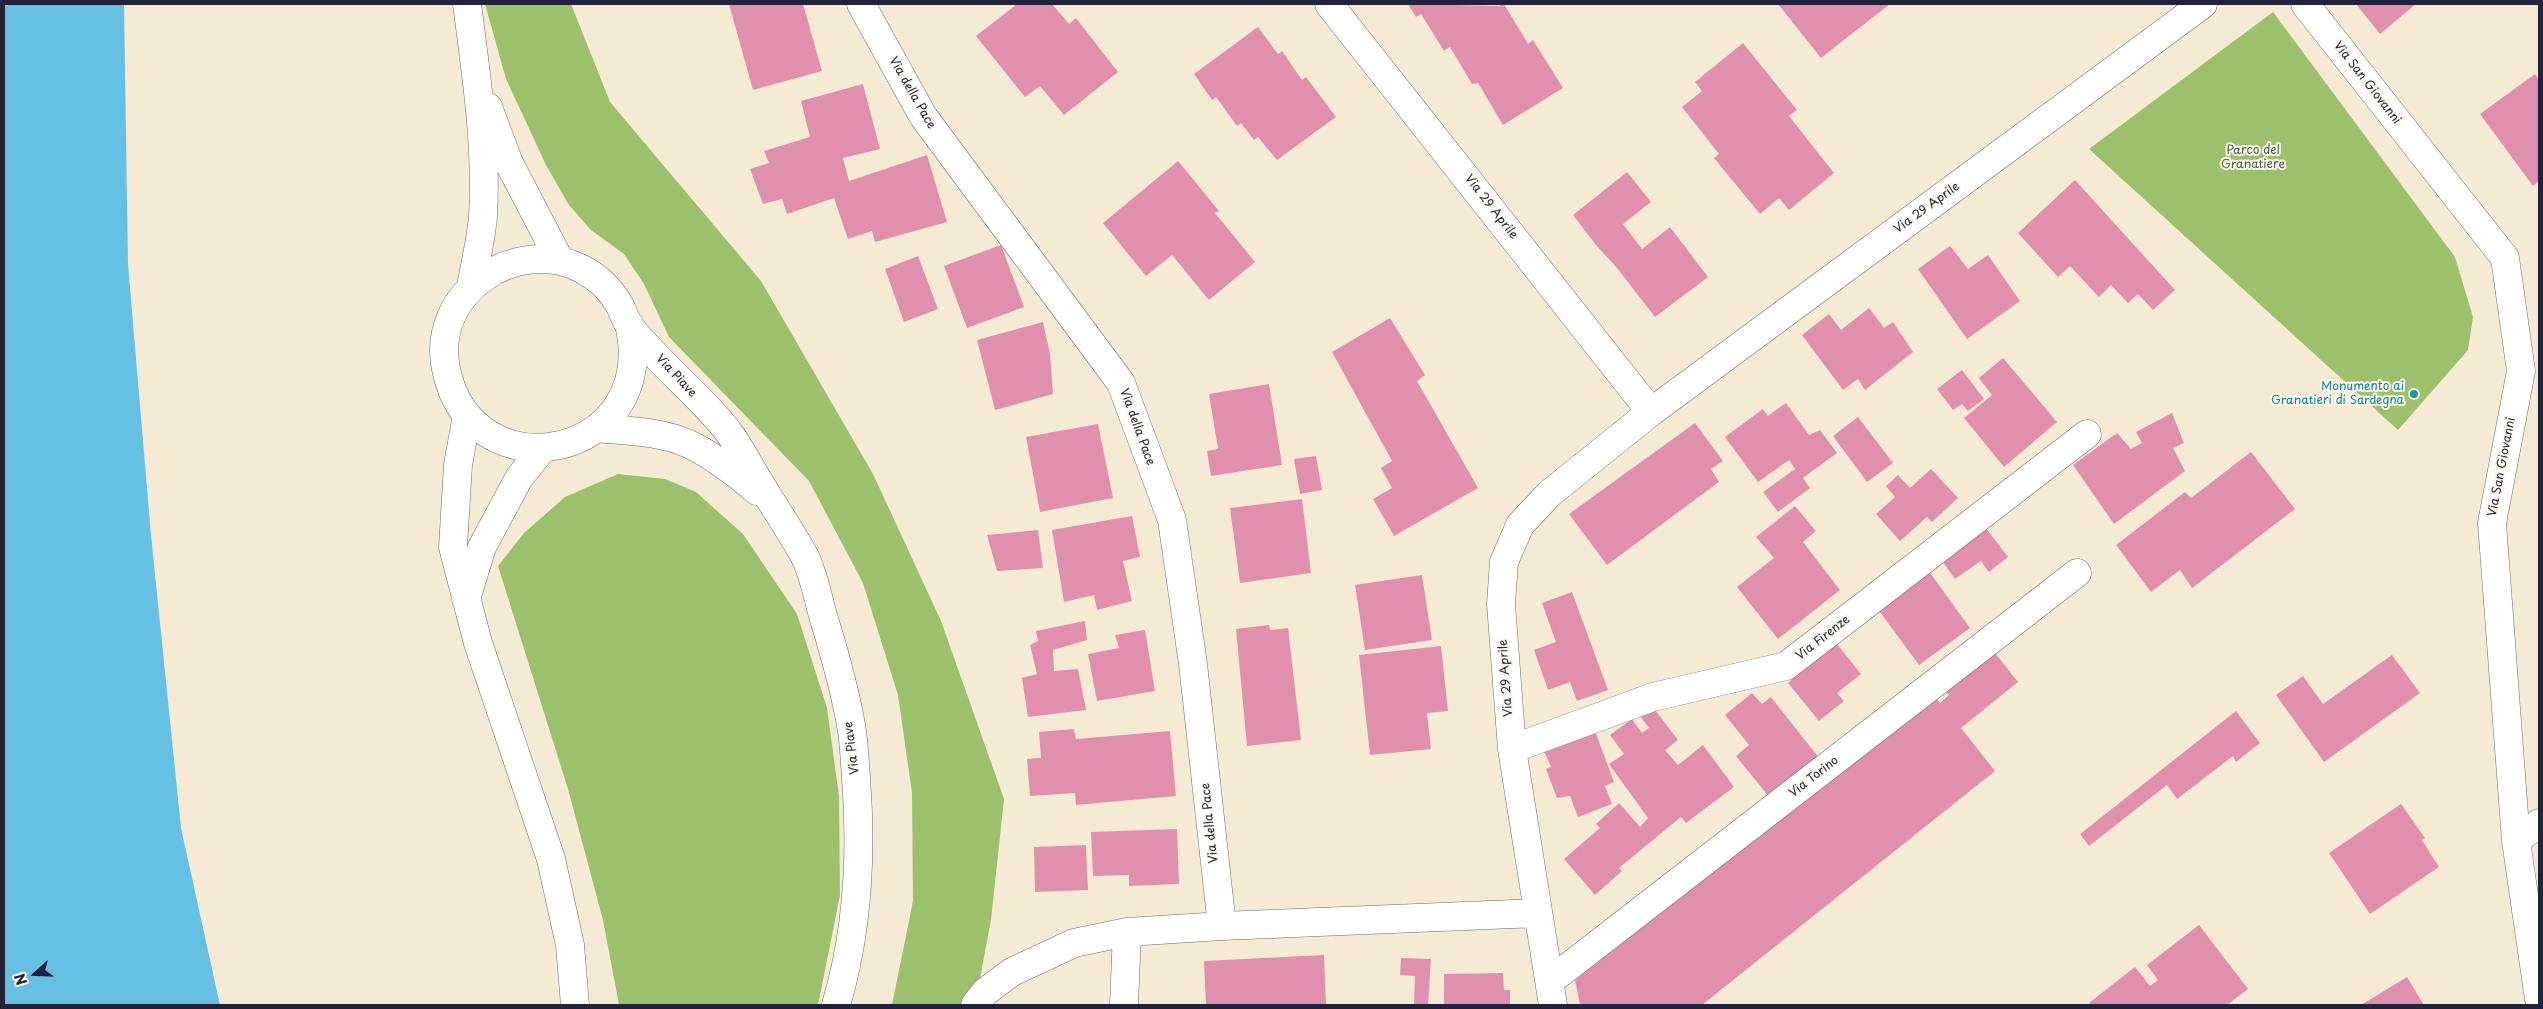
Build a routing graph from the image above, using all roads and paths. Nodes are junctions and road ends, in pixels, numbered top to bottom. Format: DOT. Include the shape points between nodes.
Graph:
graph roads {
  1 [pos="467,4"];
  2 [pos="861,4"];
  3 [pos="1329,4"];
  4 [pos="2203,4"];
  5 [pos="2306,4"];
  6 [pos="478,80"];
  7 [pos="560,261"];
  8 [pos="471,287"];
  9 [pos="628,324"];
  10 [pos="1652,412"];
  11 [pos="467,415"];
  12 [pos="597,428"];
  13 [pos="2087,434"];
  14 [pos="543,448"];
  15 [pos="772,503"];
  16 [pos="2078,573"];
  17 [pos="466,601"];
  18 [pos="1512,749"];
  19 [pos="2539,823"];
  20 [pos="2516,841"];
  21 [pos="1538,913"];
  22 [pos="1222,926"];
  23 [pos="1127,932"];
  24 [pos="1552,993"];
  25 [pos="2539,999"];
  26 [pos="575,1005"];
  27 [pos="836,1005"];
  28 [pos="976,1005"];
  29 [pos="1124,1005"];
  1 -- 6 [label="street"];
  2 -- 22 [label="street, Via della Pace" via="923,116 1121,383 1172,520 1194,664"];
  3 -- 10 [label="street, Via 29 Aprile"];
  4 -- 10 [label="street, Via 29 Aprile"];
  5 -- 20 [label="street, Via San Giovanni" via="2504,258 2521,371 2492,523"];
  6 -- 7 [label="street" via="509,163"];
  6 -- 8 [label="street" via="483,217"];
  7 -- 8 [label="street" via="536,258 512,262 490,272"];
  7 -- 9 [label="street" via="583,269 602,284 618,302"];
  8 -- 11 [label="street" via="452,317 444,351 450,385"];
  9 -- 12 [label="street" via="633,348 632,372 618,406"];
  9 -- 15 [label="street, Via Piave" via="730,434"];
  10 -- 18 [label="street, Via 29 Aprile" via="1549,494 1520,525 1504,562 1501,604"];
  11 -- 14 [label="street" via="479,427 503,441"];
  11 -- 17 [label="street" via="458,465 453,547"];
  12 -- 14 [label="street" via="579,439"];
  12 -- 15 [label="street, Via Piave" via="648,432 690,445 729,468"];
  13 -- 18 [label="street, Via Firenze" via="1786,666 1653,697"];
  14 -- 17 [label="street" via="519,478 482,546"];
  15 -- 27 [label="street, Via Piave" via="806,558 852,731 860,831 856,906"];
  16 -- 24 [label="street, Via Torino"];
  17 -- 26 [label="street" via="551,859 570,945"];
  18 -- 21 [label="street, Via 29 Aprile"];
  19 -- 20 [label="street"];
  20 -- 25 [label="street, Via San Giovanni"];
  21 -- 22 [label="street"];
  21 -- 24 [label="street, Via 29 Aprile"];
  22 -- 23 [label="street"];
  23 -- 28 [label="street" via="1074,942 1012,972 985,992"];
  23 -- 29 [label="street"];
}
